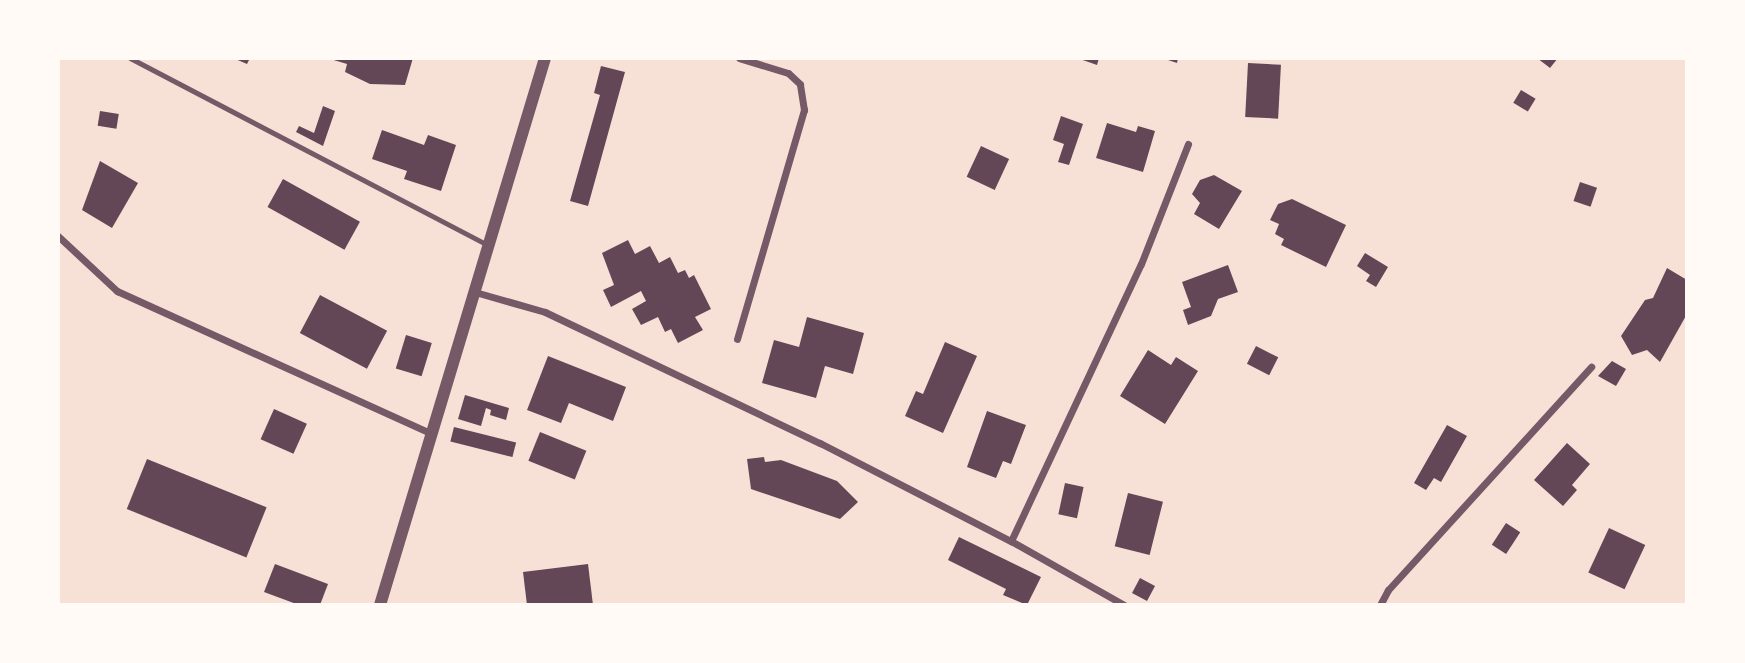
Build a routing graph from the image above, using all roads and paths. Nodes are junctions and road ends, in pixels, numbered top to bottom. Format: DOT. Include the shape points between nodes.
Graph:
graph roads {
  1 [pos="130,58"];
  2 [pos="545,58"];
  3 [pos="739,58"];
  4 [pos="1188,144"];
  5 [pos="58,236"];
  6 [pos="489,246"];
  7 [pos="475,292"];
  8 [pos="737,339"];
  9 [pos="1591,367"];
  10 [pos="432,434"];
  11 [pos="1011,541"];
  12 [pos="380,605"];
  13 [pos="1124,605"];
  14 [pos="1380,605"];
  1 -- 6 [label="lane"];
  2 -- 6 [label="street"];
  3 -- 8 [label="street" via="788,73 800,84 804,110"];
  4 -- 11 [label="street" via="1141,264"];
  5 -- 10 [label="street" via="117,291"];
  6 -- 7 [label="street"];
  7 -- 10 [label="street"];
  7 -- 11 [label="street" via="545,312"];
  9 -- 14 [label="street" via="1388,590"];
  10 -- 12 [label="street"];
  11 -- 13 [label="street"];
}
